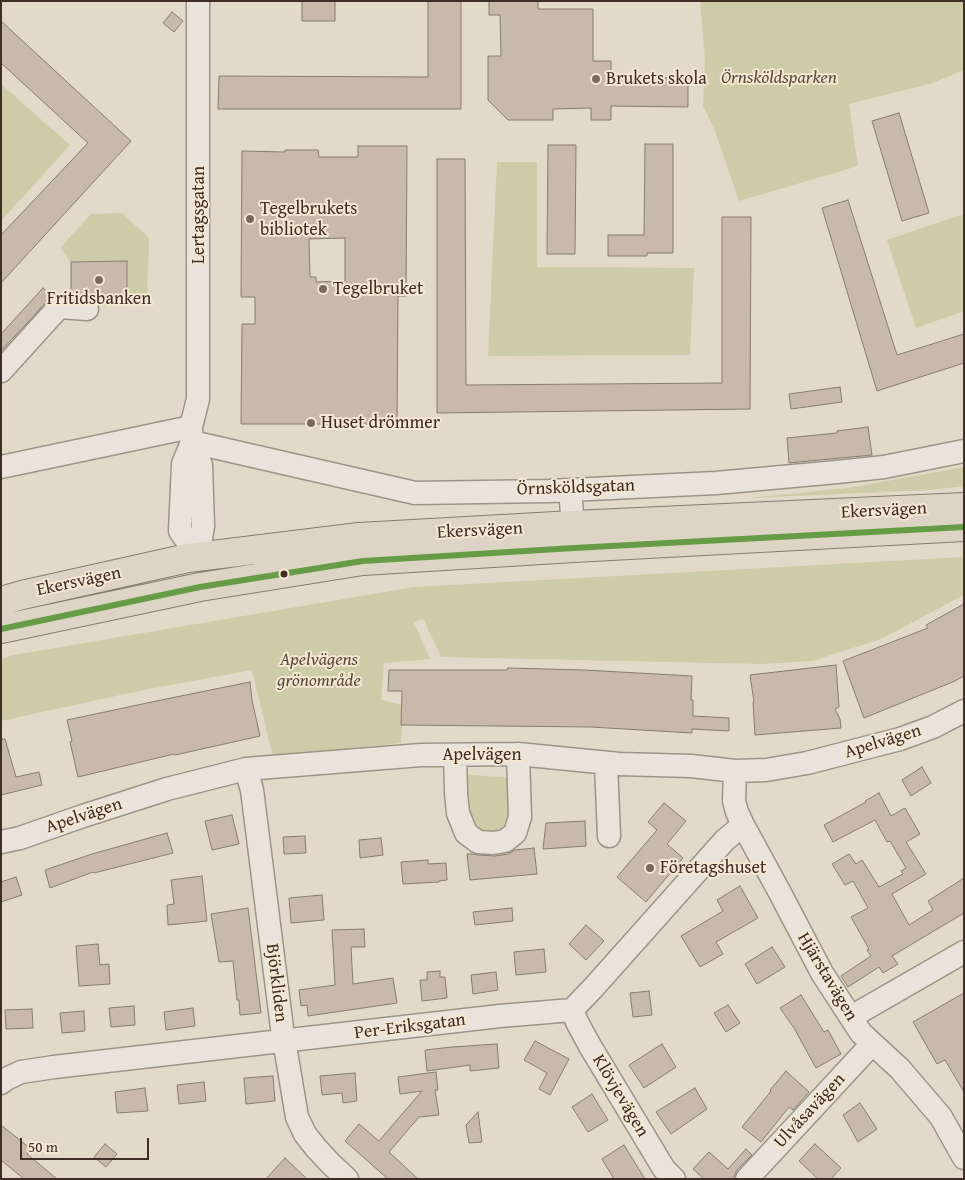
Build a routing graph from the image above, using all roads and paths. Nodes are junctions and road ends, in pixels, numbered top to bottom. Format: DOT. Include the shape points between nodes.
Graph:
graph roads {
  1 [pos="198,1"];
  2 [pos="87,309"];
  3 [pos="1,371"];
  4 [pos="191,434"];
  5 [pos="964,451"];
  6 [pos="1,466"];
  7 [pos="570,490"];
  8 [pos="964,507"];
  9 [pos="964,527"];
  10 [pos="573,537"];
  11 [pos="417,545"];
  12 [pos="198,557"];
  13 [pos="200,587"];
  14 [pos="1,602"];
  15 [pos="1,629"];
  16 [pos="964,712"];
  17 [pos="518,754"];
  18 [pos="455,755"];
  19 [pos="606,763"];
  20 [pos="246,769"];
  21 [pos="735,772"];
  22 [pos="742,825"];
  23 [pos="609,836"];
  24 [pos="1,842"];
  25 [pos="964,952"];
  26 [pos="572,1010"];
  27 [pos="851,1017"];
  28 [pos="285,1041"];
  29 [pos="872,1044"];
  30 [pos="1,1083"];
  31 [pos="964,1158"];
  32 [pos="324,1171"];
  33 [pos="347,1179"];
  34 [pos="674,1179"];
  35 [pos="747,1179"];
  1 -- 4 [label="street, Lertagsgatan" via="198,398"];
  2 -- 3 [label="street" via="59,307"];
  4 -- 6 [label="street"];
  4 -- 7 [label="street, Örnsköldsgatan" via="415,493"];
  4 -- 12 [label="street" via="201,465 203,526"];
  5 -- 7 [label="street, Örnsköldsgatan" via="884,467 837,472 716,483"];
  7 -- 10 [label="street"];
  8 -- 10 [label="main road, Ekersvägen"];
  9 -- 10 [label="main road, Ekersvägen"];
  10 -- 11 [label="main road, Ekersvägen"];
  11 -- 12 [label="main road, Ekersvägen" via="359,537"];
  11 -- 13 [label="main road, Ekersvägen" via="363,561"];
  12 -- 13 [label="main road"];
  12 -- 14 [label="main road, Ekersvägen"];
  13 -- 15 [label="main road, Ekersvägen"];
  16 -- 21 [label="street, Apelvägen" via="934,727 852,752 807,763"];
  17 -- 18 [label="street, Apelvägen"];
  17 -- 18 [label="street" via="520,817 515,833 505,841 493,843 478,842 466,833 458,813"];
  17 -- 19 [label="street, Apelvägen"];
  18 -- 20 [label="street, Apelvägen"];
  19 -- 21 [label="street, Apelvägen" via="691,766"];
  19 -- 23 [label="street"];
  20 -- 24 [label="street, Apelvägen" via="167,789"];
  20 -- 28 [label="street, Björkliden" via="252,790"];
  21 -- 22 [label="street, Hjärstavägen" via="734,801"];
  22 -- 26 [label="street"];
  22 -- 27 [label="street, Hjärstavägen" via="822,973"];
  25 -- 27 [label="street"];
  26 -- 28 [label="street, Per-Eriksgatan"];
  26 -- 34 [label="street, Klövjevägen" via="594,1055 664,1169"];
  27 -- 29 [label="street, Hjärstavägen"];
  28 -- 30 [label="street, Per-Eriksgatan" via="54,1067 21,1072"];
  28 -- 32 [label="street, Björkliden" via="297,1117 316,1148"];
  29 -- 31 [label="street, Hjärstavägen" via="900,1069 941,1117"];
  29 -- 35 [label="street, Ulvåsavägen"];
  32 -- 33 [label="street, Björkliden"];
}
